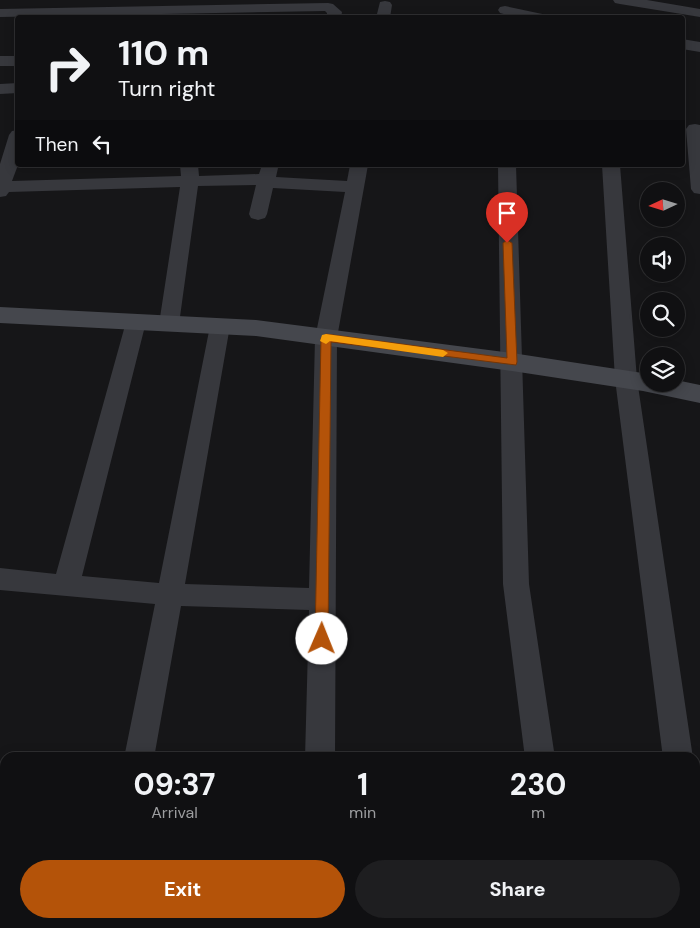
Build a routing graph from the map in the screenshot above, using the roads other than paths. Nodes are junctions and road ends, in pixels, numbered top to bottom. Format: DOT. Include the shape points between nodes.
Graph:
graph roads {
  1 [pos="620,0"];
  2 [pos="505,9"];
  3 [pos="700,13"];
  4 [pos="0,14"];
  5 [pos="334,15"];
  6 [pos="530,15"];
  7 [pos="685,44"];
  8 [pos="700,47"];
  9 [pos="0,61"];
  10 [pos="15,61"];
  11 [pos="15,88"];
  12 [pos="0,89"];
  13 [pos="692,128"];
  14 [pos="15,144"];
  15 [pos="507,167"];
  16 [pos="611,167"];
  17 [pos="189,173"];
  18 [pos="267,175"];
  19 [pos="357,176"];
  20 [pos="0,189"];
  21 [pos="700,189"];
  22 [pos="258,214"];
  23 [pos="0,315"];
  24 [pos="136,322"];
  25 [pos="169,324"];
  26 [pos="220,326"];
  27 [pos="326,338"];
  28 [pos="512,362"];
  29 [pos="640,368"];
  30 [pos="640,382"];
  31 [pos="685,391"];
  32 [pos="643,392"];
  33 [pos="700,394"];
  34 [pos="0,579"];
  35 [pos="66,586"];
  36 [pos="171,595"];
  37 [pos="322,599"];
  38 [pos="140,752"];
  39 [pos="320,752"];
  40 [pos="539,752"];
  41 [pos="677,752"];
  1 -- 3 [label="street"];
  2 -- 6 [label="street"];
  4 -- 5 [label="street" via="328,7"];
  7 -- 8 [label="street"];
  9 -- 10 [label="street"];
  11 -- 12 [label="street"];
  13 -- 21 [label="street"];
  14 -- 20 [label="street"];
  15 -- 28 [label="street"];
  16 -- 29 [label="street"];
  17 -- 18 [label="street"];
  17 -- 20 [label="street"];
  17 -- 25 [label="street"];
  18 -- 19 [label="street"];
  18 -- 22 [label="street"];
  19 -- 27 [label="street"];
  23 -- 24 [label="street"];
  24 -- 25 [label="street"];
  24 -- 35 [label="street"];
  25 -- 26 [label="street"];
  26 -- 27 [label="street"];
  26 -- 36 [label="street"];
  27 -- 28 [label="street"];
  27 -- 37 [label="street"];
  28 -- 30 [label="street"];
  28 -- 40 [label="street" via="516,584"];
  31 -- 33 [label="street"];
  32 -- 41 [label="street"];
  34 -- 35 [label="street"];
  35 -- 36 [label="street"];
  36 -- 37 [label="street"];
  36 -- 38 [label="street"];
  37 -- 39 [label="street"];
}
